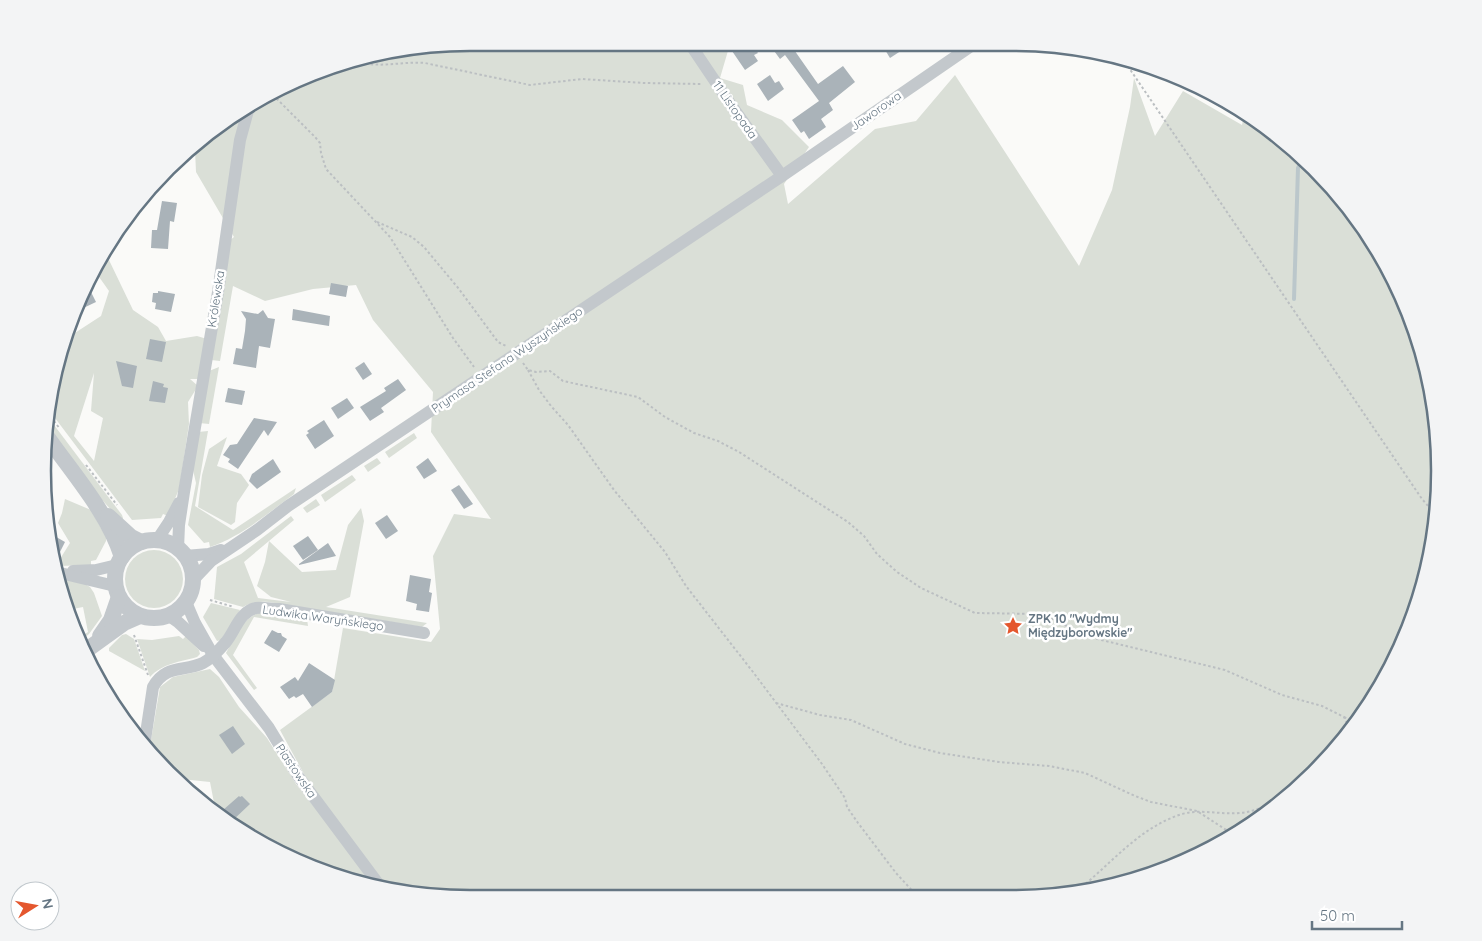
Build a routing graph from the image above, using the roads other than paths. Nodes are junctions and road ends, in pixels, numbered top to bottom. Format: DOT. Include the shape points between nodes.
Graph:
graph roads {
  1 [pos="695,51"];
  2 [pos="964,51"];
  3 [pos="246,117"];
  4 [pos="782,176"];
  5 [pos="54,434"];
  6 [pos="184,492"];
  7 [pos="97,506"];
  8 [pos="149,541"];
  9 [pos="233,546"];
  10 [pos="182,553"];
  11 [pos="120,561"];
  12 [pos="64,572"];
  13 [pos="65,575"];
  14 [pos="193,580"];
  15 [pos="117,592"];
  16 [pos="186,602"];
  17 [pos="140,616"];
  18 [pos="168,616"];
  19 [pos="424,634"];
  20 [pos="90,647"];
  21 [pos="213,655"];
  22 [pos="146,735"];
  23 [pos="374,878"];
  1 -- 4 [label="street, 11 Listopada"];
  2 -- 4 [label="street, Jaworowa"];
  3 -- 6 [label="street, Królewska"];
  4 -- 9 [label="street, Prymasa Stefana Wyszyńskiego" via="327,479"];
  5 -- 7 [label="street"];
  6 -- 8 [label="street, Królewska" via="169,522"];
  6 -- 10 [label="street, Królewska" via="179,525"];
  7 -- 8 [label="street" via="131,537"];
  7 -- 11 [label="street" via="114,535"];
  8 -- 10 [label="street" via="167,543"];
  8 -- 11 [label="street" via="128,550"];
  9 -- 10 [label="street, Prymasa Stefana Wyszyńskiego" via="209,554"];
  9 -- 14 [label="street, Prymasa Stefana Wyszyńskiego" via="211,561"];
  10 -- 14 [label="street"];
  11 -- 12 [label="street" via="96,570"];
  11 -- 15 [label="street" via="115,575"];
  13 -- 15 [label="street"];
  14 -- 16 [label="street"];
  15 -- 17 [label="street" via="128,609"];
  15 -- 20 [label="street" via="111,620"];
  16 -- 18 [label="street"];
  16 -- 21 [label="street, Piastowska"];
  17 -- 18 [label="street"];
  17 -- 20 [label="street"];
  18 -- 21 [label="street, Piastowska"];
  19 -- 21 [label="street, Ludwika Waryńskiego" via="262,608 244,615"];
  21 -- 22 [label="street" via="203,663 169,672 157,680 153,687"];
  21 -- 23 [label="street, Piastowska" via="269,728 298,776"];
}
